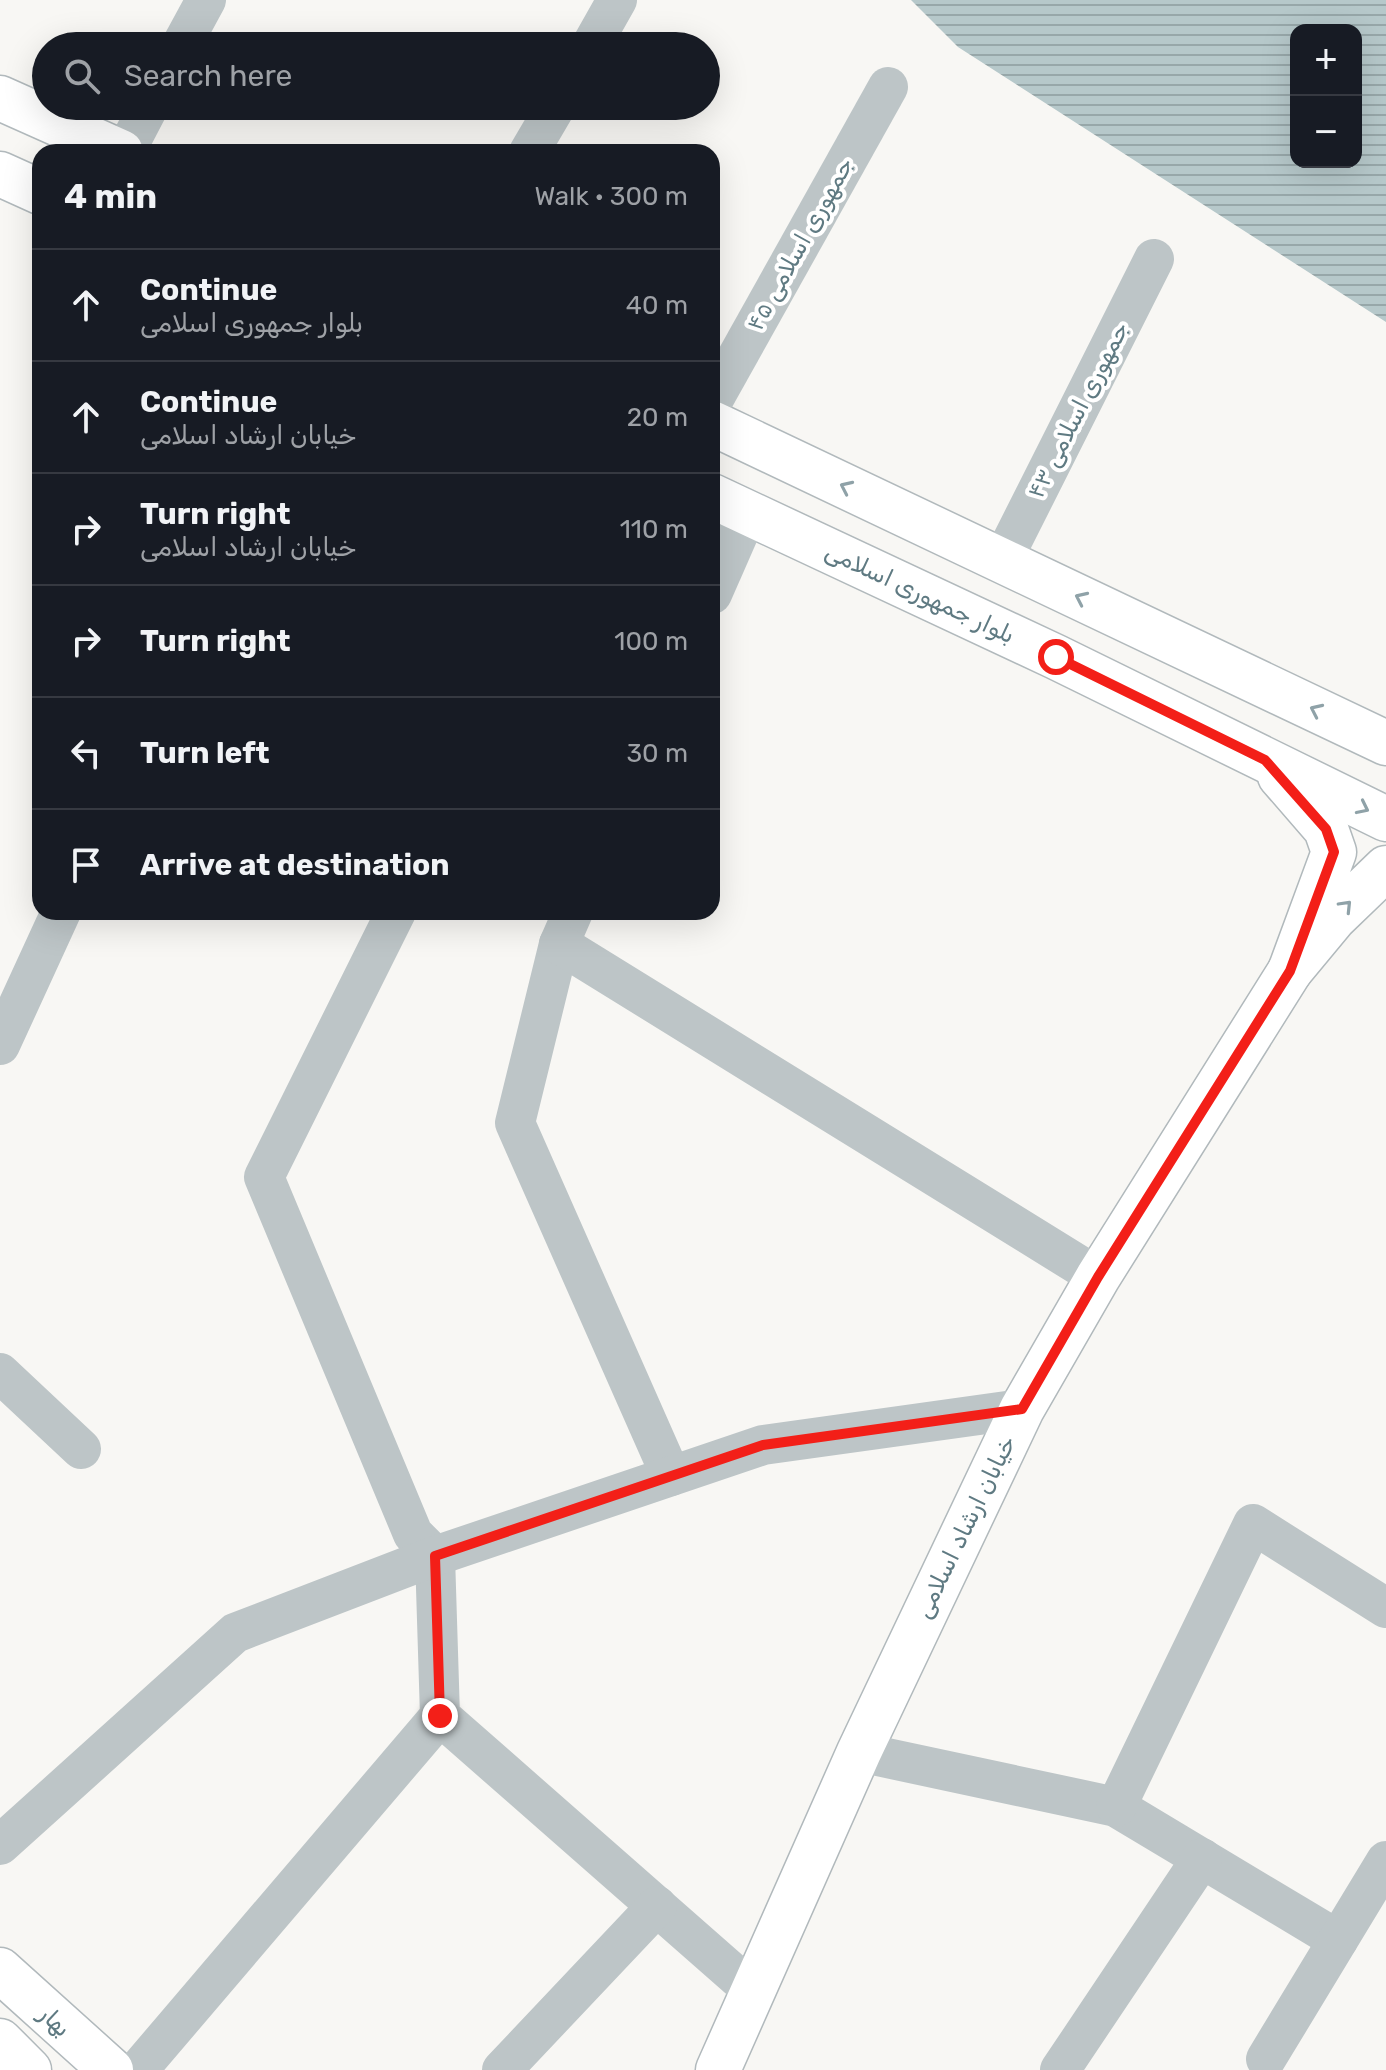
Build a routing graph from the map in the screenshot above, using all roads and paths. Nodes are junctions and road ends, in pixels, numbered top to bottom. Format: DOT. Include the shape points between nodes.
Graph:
graph roads {
  1 [pos="206,0"];
  2 [pos="617,0"];
  3 [pos="189,32"];
  4 [pos="599,32"];
  5 [pos="888,87"];
  6 [pos="0,98"];
  7 [pos="32,112"];
  8 [pos="50,120"];
  9 [pos="141,120"];
  10 [pos="548,120"];
  11 [pos="105,144"];
  12 [pos="128,144"];
  13 [pos="534,144"];
  14 [pos="0,174"];
  15 [pos="32,188"];
  16 [pos="1154,259"];
  17 [pos="720,388"];
  18 [pos="720,427"];
  19 [pos="730,504"];
  20 [pos="720,554"];
  21 [pos="1002,561"];
  22 [pos="1386,743"];
  23 [pos="1265,760"];
  24 [pos="1386,819"];
  25 [pos="1386,868"];
  26 [pos="57,920"];
  27 [pos="392,920"];
  28 [pos="566,928"];
  29 [pos="1290,971"];
  30 [pos="0,1045"];
  31 [pos="1098,1277"];
  32 [pos="0,1373"];
  33 [pos="1022,1409"];
  34 [pos="81,1449"];
  35 [pos="671,1476"];
  36 [pos="435,1556"];
  37 [pos="1386,1608"];
  38 [pos="440,1716"];
  39 [pos="859,1752"];
  40 [pos="1116,1807"];
  41 [pos="0,1845"];
  42 [pos="1202,1858"];
  43 [pos="1382,1876"];
  44 [pos="657,1906"];
  45 [pos="1338,1940"];
  46 [pos="0,1970"];
  47 [pos="752,1990"];
  48 [pos="0,2041"];
  49 [pos="1266,2059"];
  50 [pos="29,2070"];
  51 [pos="111,2070"];
  52 [pos="138,2070"];
  53 [pos="502,2070"];
  54 [pos="718,2070"];
  55 [pos="1060,2070"];
  1 -- 3 [label="street"];
  2 -- 4 [label="street"];
  5 -- 17 [label="street, جمهوری اسلامی ۴۵"];
  6 -- 7 [label="main road"];
  8 -- 11 [label="main road"];
  9 -- 12 [label="street"];
  10 -- 13 [label="street"];
  14 -- 15 [label="main road"];
  16 -- 21 [label="street, جمهوری اسلامی ۴۳"];
  21 -- 18 [label="main road, one-way"];
  19 -- 20 [label="street"];
  19 -- 23 [label="main road, بلوار جمهوری اسلامی"];
  22 -- 21 [label="main road, one-way"];
  23 -- 24 [label="main road, بلوار جمهوری اسلامی, one-way"];
  23 -- 29 [label="main road, خیابان ارشاد اسلامی" via="1326,829 1334,852"];
  29 -- 25 [label="main road, خیابان ارشاد اسلامی, one-way"];
  26 -- 30 [label="street"];
  27 -- 36 [label="street" via="264,1177 413,1534"];
  28 -- 31 [label="street"];
  28 -- 35 [label="street" via="515,1123"];
  29 -- 31 [label="main road, خیابان ارشاد اسلامی"];
  31 -- 33 [label="main road, خیابان ارشاد اسلامی"];
  32 -- 34 [label="street"];
  33 -- 35 [label="street" via="763,1445"];
  33 -- 39 [label="main road, خیابان ارشاد اسلامی"];
  35 -- 36 [label="street"];
  36 -- 38 [label="street"];
  36 -- 41 [label="street" via="235,1633"];
  37 -- 40 [label="street" via="1253,1524"];
  38 -- 44 [label="street"];
  38 -- 52 [label="street"];
  39 -- 40 [label="street"];
  39 -- 47 [label="main road, خیابان ارشاد اسلامی"];
  40 -- 42 [label="street"];
  42 -- 45 [label="street"];
  42 -- 55 [label="street"];
  43 -- 45 [label="street"];
  44 -- 47 [label="street"];
  44 -- 53 [label="street"];
  45 -- 49 [label="street"];
  46 -- 51 [label="main road, بهار"];
  47 -- 54 [label="main road, خیابان ارشاد اسلامی"];
  48 -- 50 [label="main road"];
}
